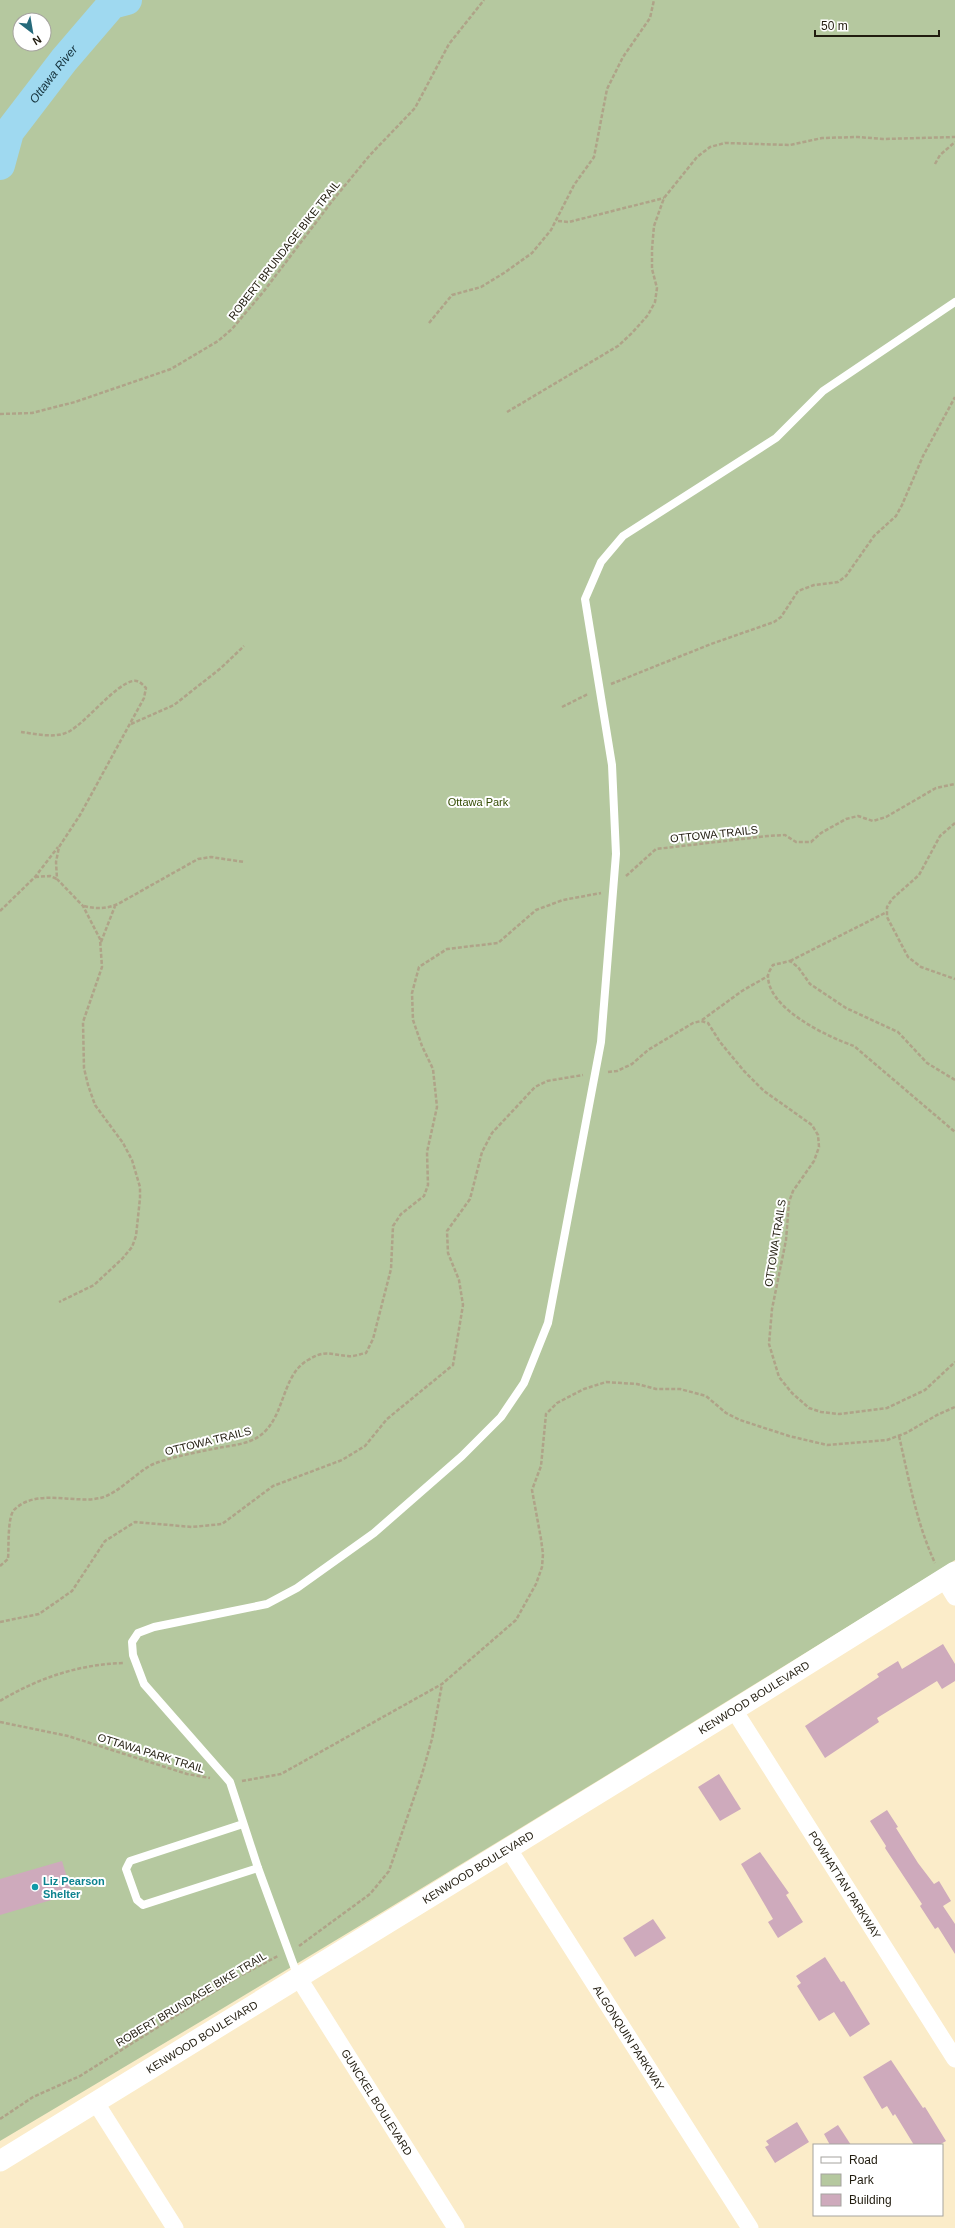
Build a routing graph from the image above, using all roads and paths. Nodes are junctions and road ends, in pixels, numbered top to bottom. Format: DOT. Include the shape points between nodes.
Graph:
graph roads {
  1 [pos="484,0"];
  2 [pos="654,0"];
  3 [pos="955,137"];
  4 [pos="955,142"];
  5 [pos="935,164"];
  6 [pos="664,198"];
  7 [pos="558,221"];
  8 [pos="955,302"];
  9 [pos="429,323"];
  10 [pos="955,396"];
  11 [pos="507,412"];
  12 [pos="0,414"];
  13 [pos="244,646"];
  14 [pos="600,688"];
  15 [pos="562,707"];
  16 [pos="130,725"];
  17 [pos="21,732"];
  18 [pos="955,784"];
  19 [pos="955,823"];
  20 [pos="59,847"];
  21 [pos="244,862"];
  22 [pos="35,877"];
  23 [pos="58,879"];
  24 [pos="614,889"];
  25 [pos="115,905"];
  26 [pos="83,906"];
  27 [pos="0,910"];
  28 [pos="887,912"];
  29 [pos="100,944"];
  30 [pos="790,960"];
  31 [pos="768,976"];
  32 [pos="955,979"];
  33 [pos="701,1021"];
  34 [pos="595,1074"];
  35 [pos="955,1080"];
  36 [pos="955,1132"];
  37 [pos="59,1302"];
  38 [pos="955,1362"];
  39 [pos="955,1407"];
  40 [pos="899,1436"];
  41 [pos="0,1566"];
  42 [pos="949,1575"];
  43 [pos="955,1597"];
  44 [pos="0,1622"];
  45 [pos="136,1663"];
  46 [pos="442,1684"];
  47 [pos="0,1701"];
  48 [pos="734,1710"];
  49 [pos="0,1722"];
  50 [pos="230,1782"];
  51 [pos="243,1824"];
  52 [pos="508,1848"];
  53 [pos="258,1868"];
  54 [pos="288,1952"];
  55 [pos="298,1977"];
  56 [pos="955,2059"];
  57 [pos="96,2103"];
  58 [pos="0,2119"];
  59 [pos="0,2162"];
  60 [pos="175,2228"];
  61 [pos="456,2228"];
  62 [pos="750,2228"];
  1 -- 12 [label="path, ROBERT BRUNDAGE BIKE TRAIL" via="449,44 415,108 362,164 264,291 232,329 218,341 171,369 75,402 32,413"];
  2 -- 7 [label="path" via="650,18 623,57 607,89 594,156 574,185"];
  3 -- 6 [label="path" via="822,138 790,145 724,143 710,147 697,157"];
  4 -- 5 [label="path" via="940,155"];
  6 -- 7 [label="path" via="569,222"];
  6 -- 11 [label="path" via="654,226 652,269 657,288 655,302 648,315 618,346"];
  7 -- 9 [label="path" via="532,253 481,287 452,295"];
  8 -- 14 [label="lane" via="823,391 776,438 623,536 601,562 585,599"];
  10 -- 14 [label="path" via="923,456 899,511 874,536 846,576 838,582 814,585 798,591 781,617 774,622"];
  13 -- 16 [label="path" via="174,706"];
  14 -- 15 [label="path"];
  14 -- 24 [label="lane" via="612,765 616,854"];
  16 -- 17 [label="path" via="144,698 146,688 142,683 134,681 125,684 69,732 49,736"];
  16 -- 20 [label="path" via="80,815"];
  18 -- 24 [label="path, OTTOWA TRAILS" via="936,788 886,818 873,820 858,816 846,819 821,833 811,842 796,842 785,836 768,836 656,849"];
  19 -- 28 [label="path" via="940,836 919,875 892,898"];
  20 -- 22 [label="path"];
  20 -- 23 [label="path" via="56,862"];
  21 -- 25 [label="path" via="211,857 198,859"];
  22 -- 23 [label="path" via="50,876"];
  22 -- 27 [label="path"];
  23 -- 26 [label="path"];
  24 -- 34 [label="lane" via="601,1042"];
  24 -- 41 [label="path, OTTOWA TRAILS" via="597,895 563,900 536,910 498,943 447,949 419,967 412,993 413,1020 433,1069 436,1107 427,1152 428,1185 424,1196 400,1214 393,1226 391,1269 373,1339 366,1353 349,1357 328,1352 307,1360 295,1372 273,1423 263,1434 251,1441 155,1463 101,1498 35,1499 23,1503 13,1510 8,1559"];
  25 -- 26 [label="path" via="94,908"];
  25 -- 29 [label="path"];
  26 -- 29 [label="path"];
  28 -- 30 [label="path"];
  28 -- 32 [label="path" via="887,917 908,957 921,967"];
  29 -- 37 [label="path" via="102,967 83,1022 84,1068 95,1105 123,1143 132,1160 140,1187 136,1236 132,1247 122,1259 94,1285"];
  30 -- 31 [label="path" via="773,965"];
  30 -- 35 [label="path" via="810,984 846,1008 898,1032 927,1063"];
  31 -- 33 [label="path" via="742,991"];
  31 -- 36 [label="path" via="780,1002 796,1016 834,1039 854,1046"];
  33 -- 34 [label="path" via="693,1023 648,1050 632,1064 616,1071"];
  33 -- 38 [label="path, OTTOWA TRAILS" via="708,1023 720,1042 764,1091 812,1125 818,1135 819,1147 814,1160 793,1191 789,1202 786,1240 772,1309 769,1344 779,1377 809,1408 839,1414 887,1408 925,1390"];
  34 -- 44 [label="path" via="565,1077 535,1087 492,1133 477,1164 470,1199 446,1231 448,1253 458,1280 463,1305 453,1364 387,1419 365,1446 342,1460 273,1486 222,1524 192,1527 135,1522 105,1541 72,1591 39,1614"];
  34 -- 45 [label="lane" via="548,1323 524,1383 501,1417 462,1456 374,1533 323,1571 267,1604 154,1627 138,1633 132,1642"];
  39 -- 40 [label="path"];
  40 -- 42 [label="path" via="923,1536"];
  40 -- 46 [label="path" via="868,1443 827,1446 740,1420 726,1413 706,1396 680,1389 656,1389 637,1384 596,1384 557,1403 546,1414 541,1466 532,1490 543,1554 536,1584 516,1620"];
  42 -- 43 [label="street"];
  42 -- 48 [label="street, KENWOOD BOULEVARD"];
  45 -- 47 [label="path" via="102,1664 58,1673"];
  45 -- 50 [label="lane" via="144,1684"];
  46 -- 50 [label="path, OTTAWA PARK TRAIL" via="280,1774 262,1779"];
  46 -- 54 [label="path, ROBERT BRUNDAGE BIKE TRAIL" via="432,1739 389,1871 370,1894 306,1942"];
  48 -- 52 [label="street, KENWOOD BOULEVARD"];
  48 -- 56 [label="street, POWHATTAN PARKWAY"];
  49 -- 50 [label="path, OTTAWA PARK TRAIL" via="68,1736 187,1774"];
  50 -- 51 [label="lane"];
  51 -- 53 [label="lane"];
  51 -- 53 [label="lane" via="130,1861 126,1869 137,1900 143,1904"];
  52 -- 55 [label="street, KENWOOD BOULEVARD"];
  52 -- 62 [label="street, ALGONQUIN PARKWAY"];
  53 -- 54 [label="lane"];
  54 -- 55 [label="lane"];
  54 -- 58 [label="path, ROBERT BRUNDAGE BIKE TRAIL" via="236,1978 80,2076 33,2097"];
  55 -- 57 [label="street, KENWOOD BOULEVARD"];
  55 -- 61 [label="street, GUNCKEL BOULEVARD"];
  57 -- 59 [label="street, KENWOOD BOULEVARD"];
  57 -- 60 [label="street"];
}
